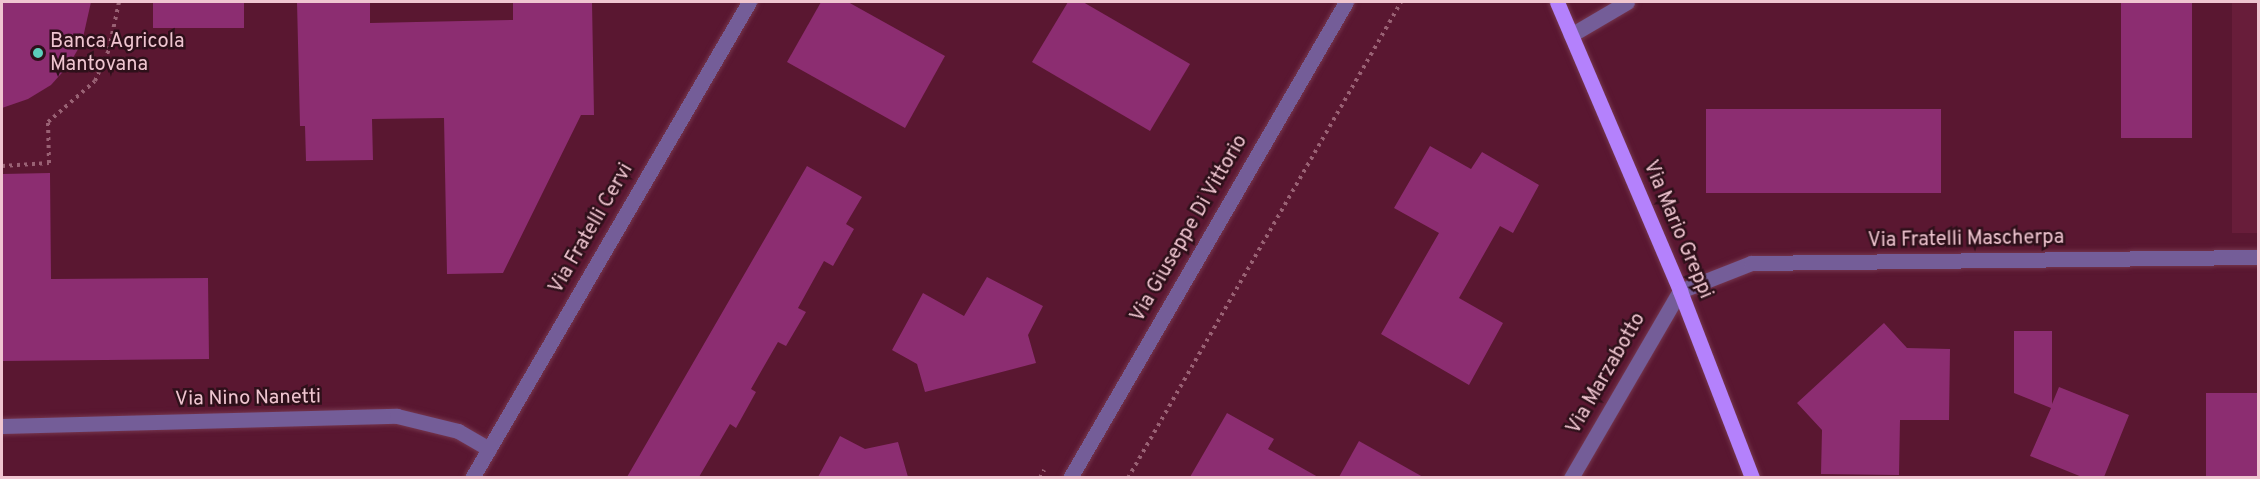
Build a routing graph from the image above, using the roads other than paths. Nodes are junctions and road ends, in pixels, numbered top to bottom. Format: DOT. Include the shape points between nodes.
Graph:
graph roads {
  1 [pos="749,2"];
  2 [pos="1346,2"];
  3 [pos="1557,2"];
  4 [pos="1627,2"];
  5 [pos="1571,35"];
  6 [pos="2259,257"];
  7 [pos="1680,291"];
  8 [pos="2,426"];
  9 [pos="489,449"];
  10 [pos="472,477"];
  11 [pos="1070,477"];
  12 [pos="1571,477"];
  13 [pos="1752,477"];
  1 -- 9 [label="street, Via Fratelli Cervi"];
  2 -- 11 [label="street, Via Giuseppe Di Vittorio"];
  3 -- 5 [label="main road, Via Mario Greppi"];
  4 -- 5 [label="street"];
  5 -- 7 [label="main road, Via Mario Greppi"];
  6 -- 7 [label="street, Via Fratelli Mascherpa" via="1751,263"];
  7 -- 12 [label="street, Via Marzabotto"];
  7 -- 13 [label="main road, Via Mario Greppi"];
  8 -- 9 [label="street, Via Nino Nanetti" via="397,416 458,431"];
  9 -- 10 [label="street, Via Fratelli Cervi"];
}
